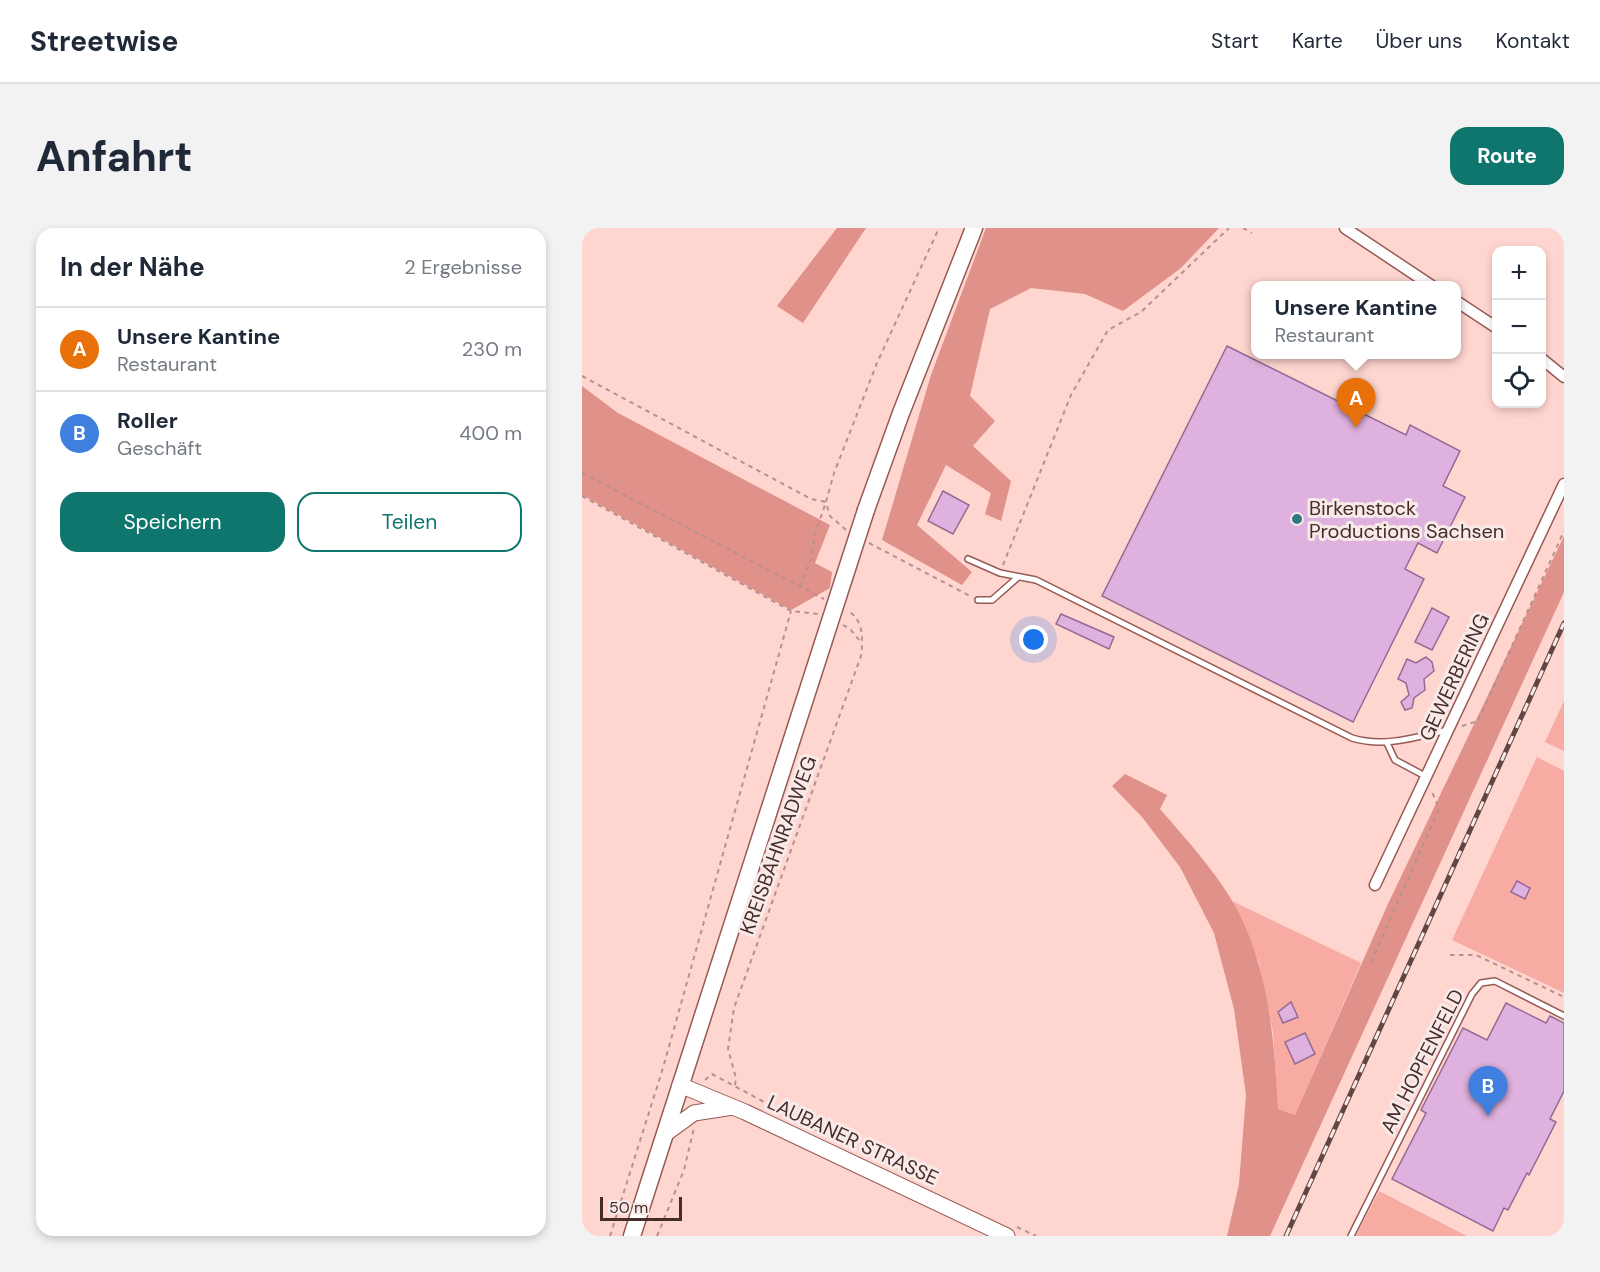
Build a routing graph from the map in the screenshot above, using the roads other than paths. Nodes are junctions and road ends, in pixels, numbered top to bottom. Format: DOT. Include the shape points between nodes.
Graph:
graph roads {
  1 [pos="974,228"];
  2 [pos="1345,228"];
  3 [pos="1426,281"];
  4 [pos="1461,304"];
  5 [pos="1492,325"];
  6 [pos="1546,362"];
  7 [pos="1564,377"];
  8 [pos="1564,484"];
  9 [pos="968,559"];
  10 [pos="1017,578"];
  11 [pos="978,600"];
  12 [pos="1449,730"];
  13 [pos="1387,743"];
  14 [pos="1427,777"];
  15 [pos="1375,885"];
  16 [pos="1564,1016"];
  17 [pos="680,1085"];
  18 [pos="733,1107"];
  19 [pos="665,1134"];
  20 [pos="1011,1231"];
  21 [pos="632,1236"];
  22 [pos="1351,1236"];
  1 -- 17 [label="main road, bridge" via="866,510"];
  2 -- 3 [label="street"];
  4 -- 5 [label="street"];
  6 -- 7 [label="street"];
  8 -- 12 [label="street, GEWERBERING"];
  9 -- 10 [label="lane"];
  10 -- 11 [label="lane" via="992,600"];
  10 -- 13 [label="lane" via="1035,580 1352,738"];
  12 -- 13 [label="lane"];
  12 -- 14 [label="street, GEWERBERING"];
  13 -- 14 [label="lane" via="1395,760"];
  14 -- 15 [label="street, GEWERBERING"];
  16 -- 22 [label="lane, AM HOPFENFELD" via="1495,981 1481,982"];
  17 -- 18 [label="street, LAUBANER STRASSE"];
  17 -- 19 [label="main road"];
  18 -- 19 [label="street" via="694,1113"];
  18 -- 20 [label="street, LAUBANER STRASSE"];
  19 -- 21 [label="main road"];
}
